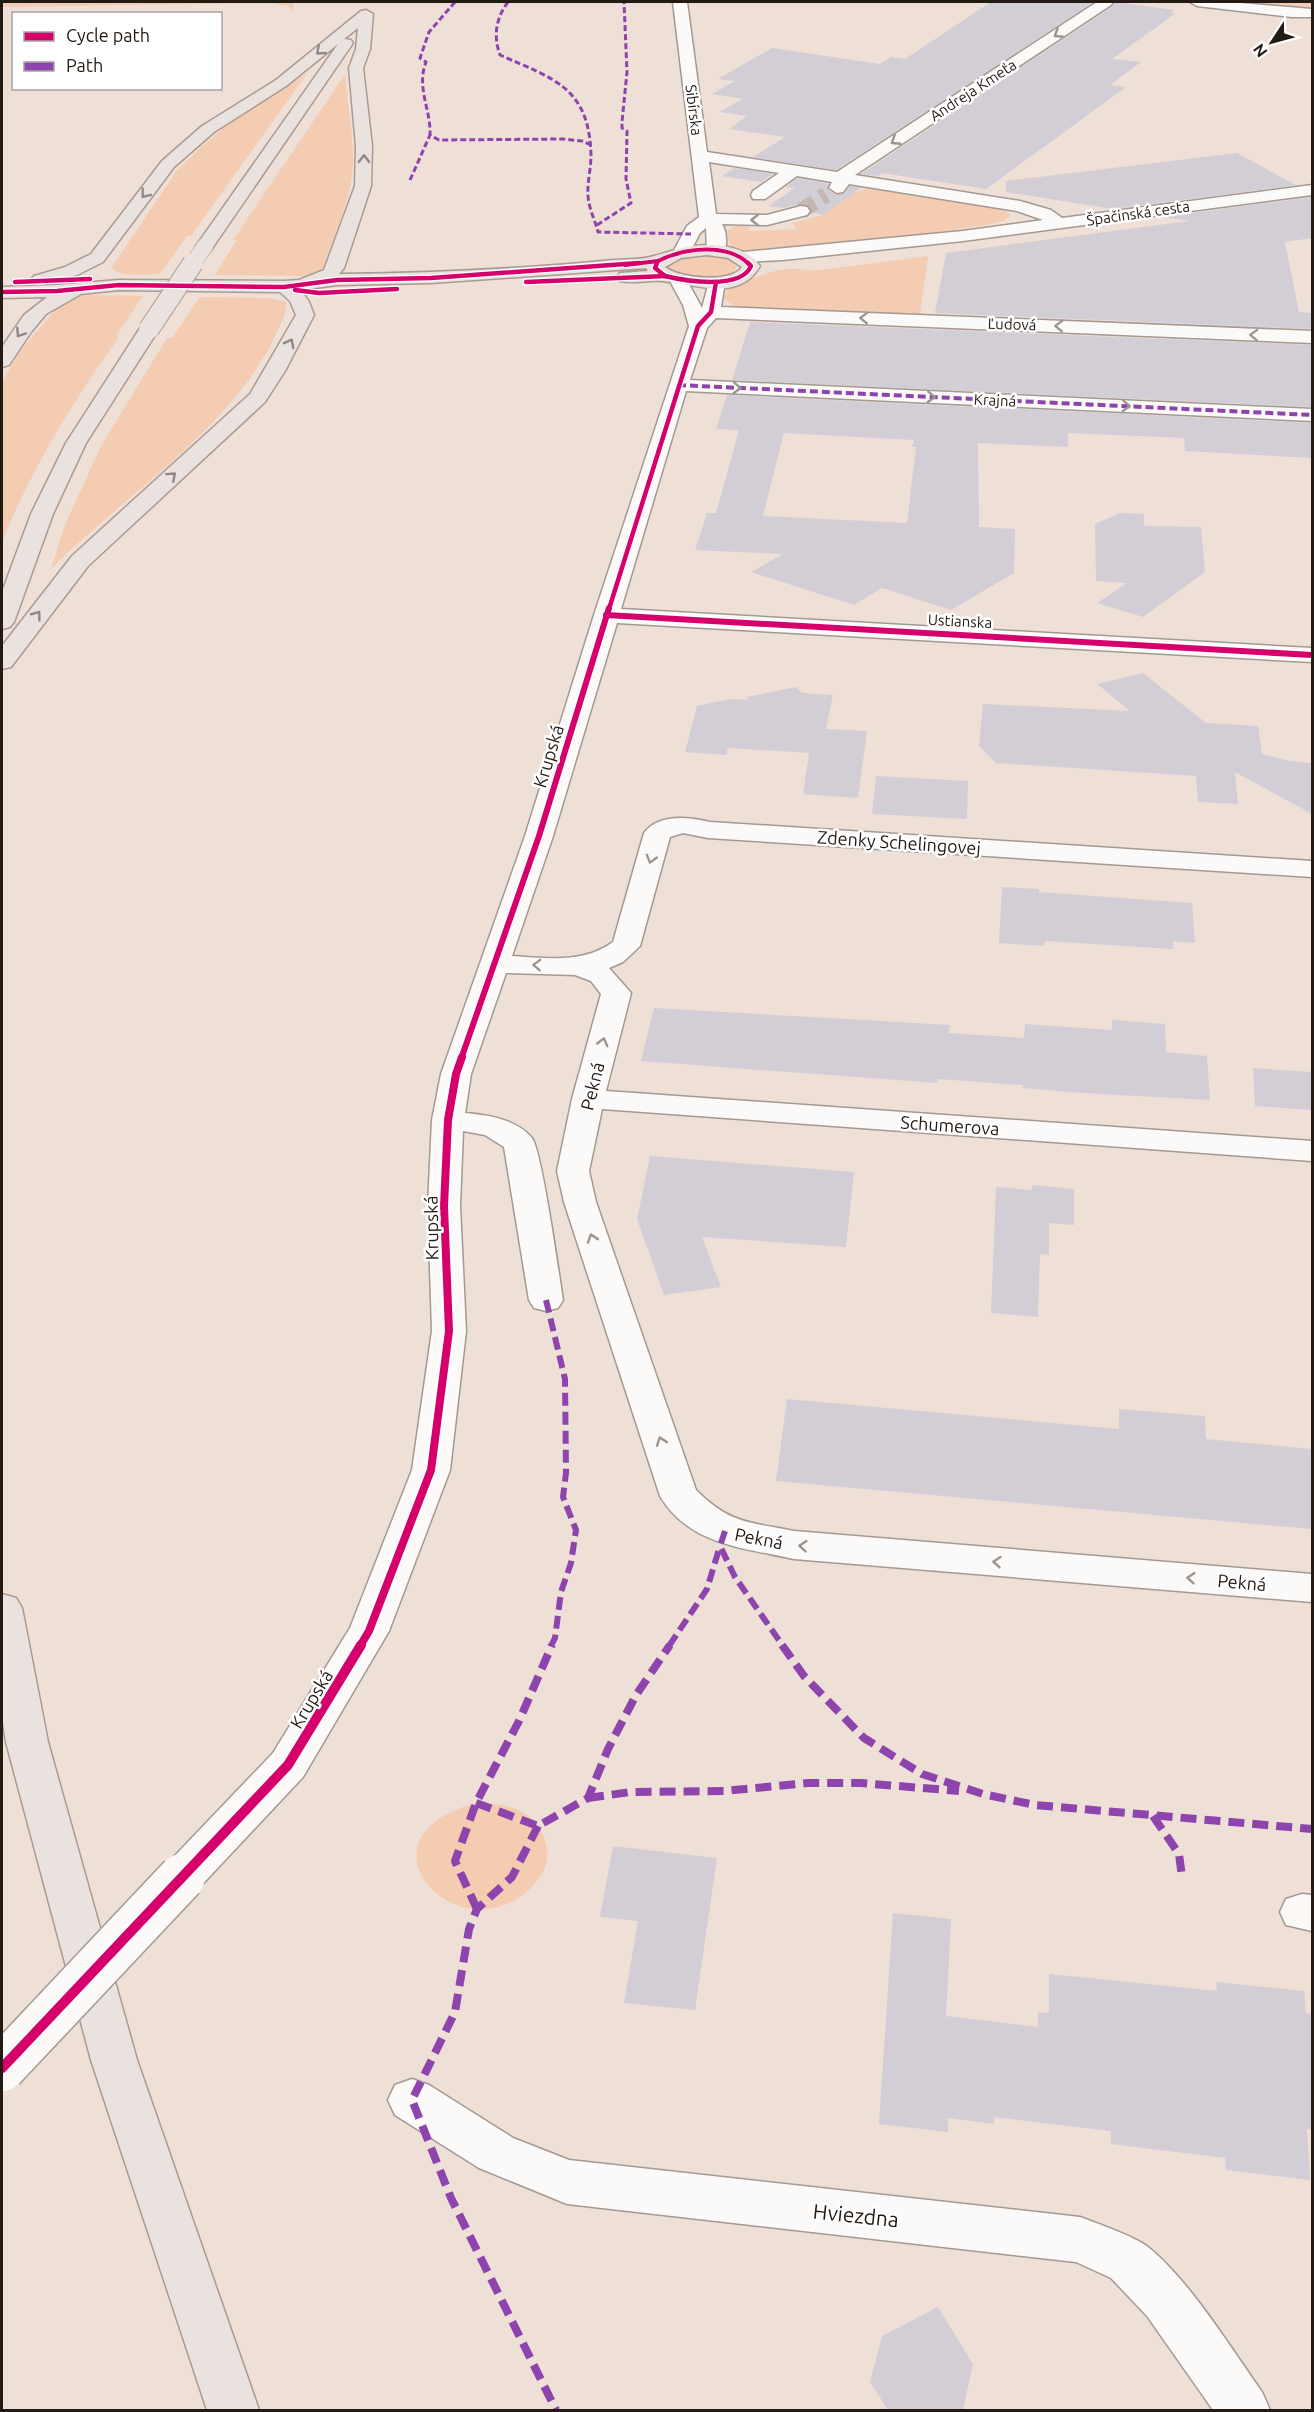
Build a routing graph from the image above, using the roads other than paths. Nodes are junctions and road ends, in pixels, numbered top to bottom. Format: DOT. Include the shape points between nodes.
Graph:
graph roads {
  1 [pos="680,2"];
  2 [pos="1106,2"];
  3 [pos="1197,2"];
  4 [pos="370,8"];
  5 [pos="1312,13"];
  6 [pos="700,156"];
  7 [pos="793,171"];
  8 [pos="840,178"];
  9 [pos="1312,190"];
  10 [pos="759,195"];
  11 [pos="826,195"];
  12 [pos="801,211"];
  13 [pos="708,219"];
  14 [pos="1060,224"];
  15 [pos="716,251"];
  16 [pos="682,252"];
  17 [pos="97,258"];
  18 [pos="338,261"];
  19 [pos="745,263"];
  20 [pos="667,273"];
  21 [pos="37,280"];
  22 [pos="716,282"];
  23 [pos="2,283"];
  24 [pos="119,285"];
  25 [pos="390,285"];
  26 [pos="284,287"];
  27 [pos="2,292"];
  28 [pos="2,297"];
  29 [pos="36,311"];
  30 [pos="305,315"];
  31 [pos="705,319"];
  32 [pos="1312,337"];
  33 [pos="2,361"];
  34 [pos="678,385"];
  35 [pos="1312,415"];
  36 [pos="606,615"];
  37 [pos="2,622"];
  38 [pos="1312,655"];
  39 [pos="2,662"];
  40 [pos="1312,869"];
  41 [pos="495,964"];
  42 [pos="579,966"];
  43 [pos="588,1099"];
  44 [pos="448,1120"];
  45 [pos="1312,1151"];
  46 [pos="546,1300"];
  47 [pos="1312,1588"];
  48 [pos="2,1608"];
  49 [pos="2,2068"];
  50 [pos="411,2100"];
  51 [pos="233,2410"];
  52 [pos="1244,2410"];
  1 -- 6 [label="street, Sibírska"];
  2 -- 8 [label="street, Andreja Kmeťa, one-way"];
  3 -- 5 [label="street"];
  4 -- 17 [label="main road, one-way" via="281,83 208,129 168,164"];
  18 -- 4 [label="main road, one-way" via="363,186 364,146 356,68"];
  4 -- 37 [label="main road, bridge" via="205,246 76,443 42,514"];
  6 -- 7 [label="street"];
  6 -- 13 [label="street, Sibírska"];
  7 -- 8 [label="street"];
  7 -- 10 [label="street"];
  8 -- 11 [label="street, Andreja Kmeťa" via="841,185"];
  8 -- 14 [label="street" via="1020,206"];
  9 -- 14 [label="street, Špačinská cesta"];
  12 -- 13 [label="street, one-way" via="767,219"];
  13 -- 15 [label="street, Sibírska" via="717,230"];
  13 -- 16 [label="street" via="693,230"];
  14 -- 19 [label="street, Špačinská cesta"];
  15 -- 16 [label="main road"];
  15 -- 19 [label="main road"];
  16 -- 20 [label="main road"];
  17 -- 21 [label="main road" via="71,271"];
  17 -- 24 [label="main road" via="105,274"];
  18 -- 25 [label="main road"];
  18 -- 26 [label="main road" via="330,274"];
  19 -- 22 [label="main road" via="739,278"];
  20 -- 22 [label="main road"];
  20 -- 25 [label="main road"];
  20 -- 31 [label="street"];
  21 -- 23 [label="main road"];
  21 -- 24 [label="main road" via="100,280"];
  22 -- 31 [label="street, Krupská"];
  24 -- 26 [label="main road"];
  24 -- 27 [label="main road"];
  24 -- 29 [label="main road" via="52,299"];
  25 -- 26 [label="main road" via="319,293"];
  25 -- 30 [label="main road"];
  26 -- 30 [label="main road" via="298,297"];
  28 -- 29 [label="main road"];
  29 -- 33 [label="main road, one-way"];
  39 -- 30 [label="main road, one-way" via="80,561 258,399"];
  32 -- 31 [label="street, Ľudová, one-way"];
  31 -- 34 [label="street, Krupská"];
  34 -- 35 [label="street, Krajná, one-way"];
  34 -- 36 [label="street, Krupská"];
  36 -- 38 [label="street, Ustianska"];
  36 -- 41 [label="street, Krupská" via="539,836"];
  40 -- 42 [label="street, Zdenky Schelingovej, one-way" via="708,830 688,824 658,833 626,946 617,954"];
  42 -- 41 [label="street, one-way"];
  41 -- 44 [label="street, Krupská" via="456,1074"];
  43 -- 42 [label="street, Pekná, one-way" via="616,993 601,975"];
  43 -- 45 [label="street, Schumerova"];
  47 -- 43 [label="street, Pekná, one-way" via="794,1545 725,1531 701,1518 679,1496 580,1202 573,1172"];
  44 -- 46 [label="street" via="494,1126 510,1133 520,1144"];
  44 -- 49 [label="street, Krupská, bridge" via="444,1206 448,1331 430,1470 369,1631 288,1765"];
  48 -- 51 [label="main road" via="27,1742 114,2060"];
  50 -- 52 [label="street, Hviezdna" via="496,2153 567,2182 1080,2240 1129,2262 1165,2299"];
}
